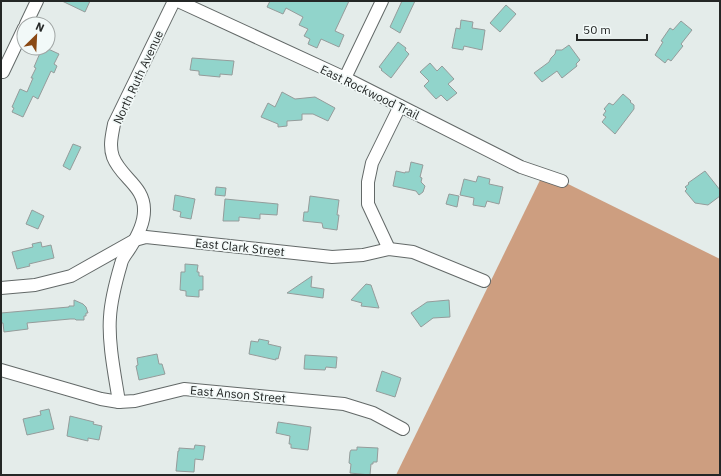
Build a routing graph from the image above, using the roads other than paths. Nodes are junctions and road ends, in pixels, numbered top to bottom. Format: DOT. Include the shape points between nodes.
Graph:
graph roads {
  1 [pos="37,1"];
  2 [pos="174,1"];
  3 [pos="178,1"];
  4 [pos="382,1"];
  5 [pos="30,16"];
  6 [pos="16,45"];
  7 [pos="3,72"];
  8 [pos="345,78"];
  9 [pos="400,106"];
  10 [pos="562,181"];
  11 [pos="135,240"];
  12 [pos="389,249"];
  13 [pos="484,281"];
  14 [pos="1,288"];
  15 [pos="1,370"];
  16 [pos="119,402"];
  17 [pos="403,430"];
  1 -- 5 [label="street"];
  2 -- 11 [label="street, North Ruth Avenue" via="114,124 111,141 113,157 142,195 144,211"];
  3 -- 8 [label="street, East Rockwood Trail"];
  4 -- 8 [label="street"];
  6 -- 7 [label="street"];
  8 -- 9 [label="street, East Rockwood Trail"];
  9 -- 10 [label="street, East Rockwood Trail" via="521,167"];
  9 -- 12 [label="street" via="372,163 368,182 368,204"];
  11 -- 12 [label="street, East Clark Street" via="155,237 332,257 363,255"];
  11 -- 14 [label="street, East Clark Street" via="71,276 34,285"];
  11 -- 16 [label="street, North Ruth Avenue" via="121,261 110,318"];
  12 -- 13 [label="street, East Clark Street" via="413,252"];
  15 -- 16 [label="street, East Anson Street" via="101,400"];
  16 -- 17 [label="street, East Anson Street" via="135,401 184,389 254,395 344,404 373,413"];
}
